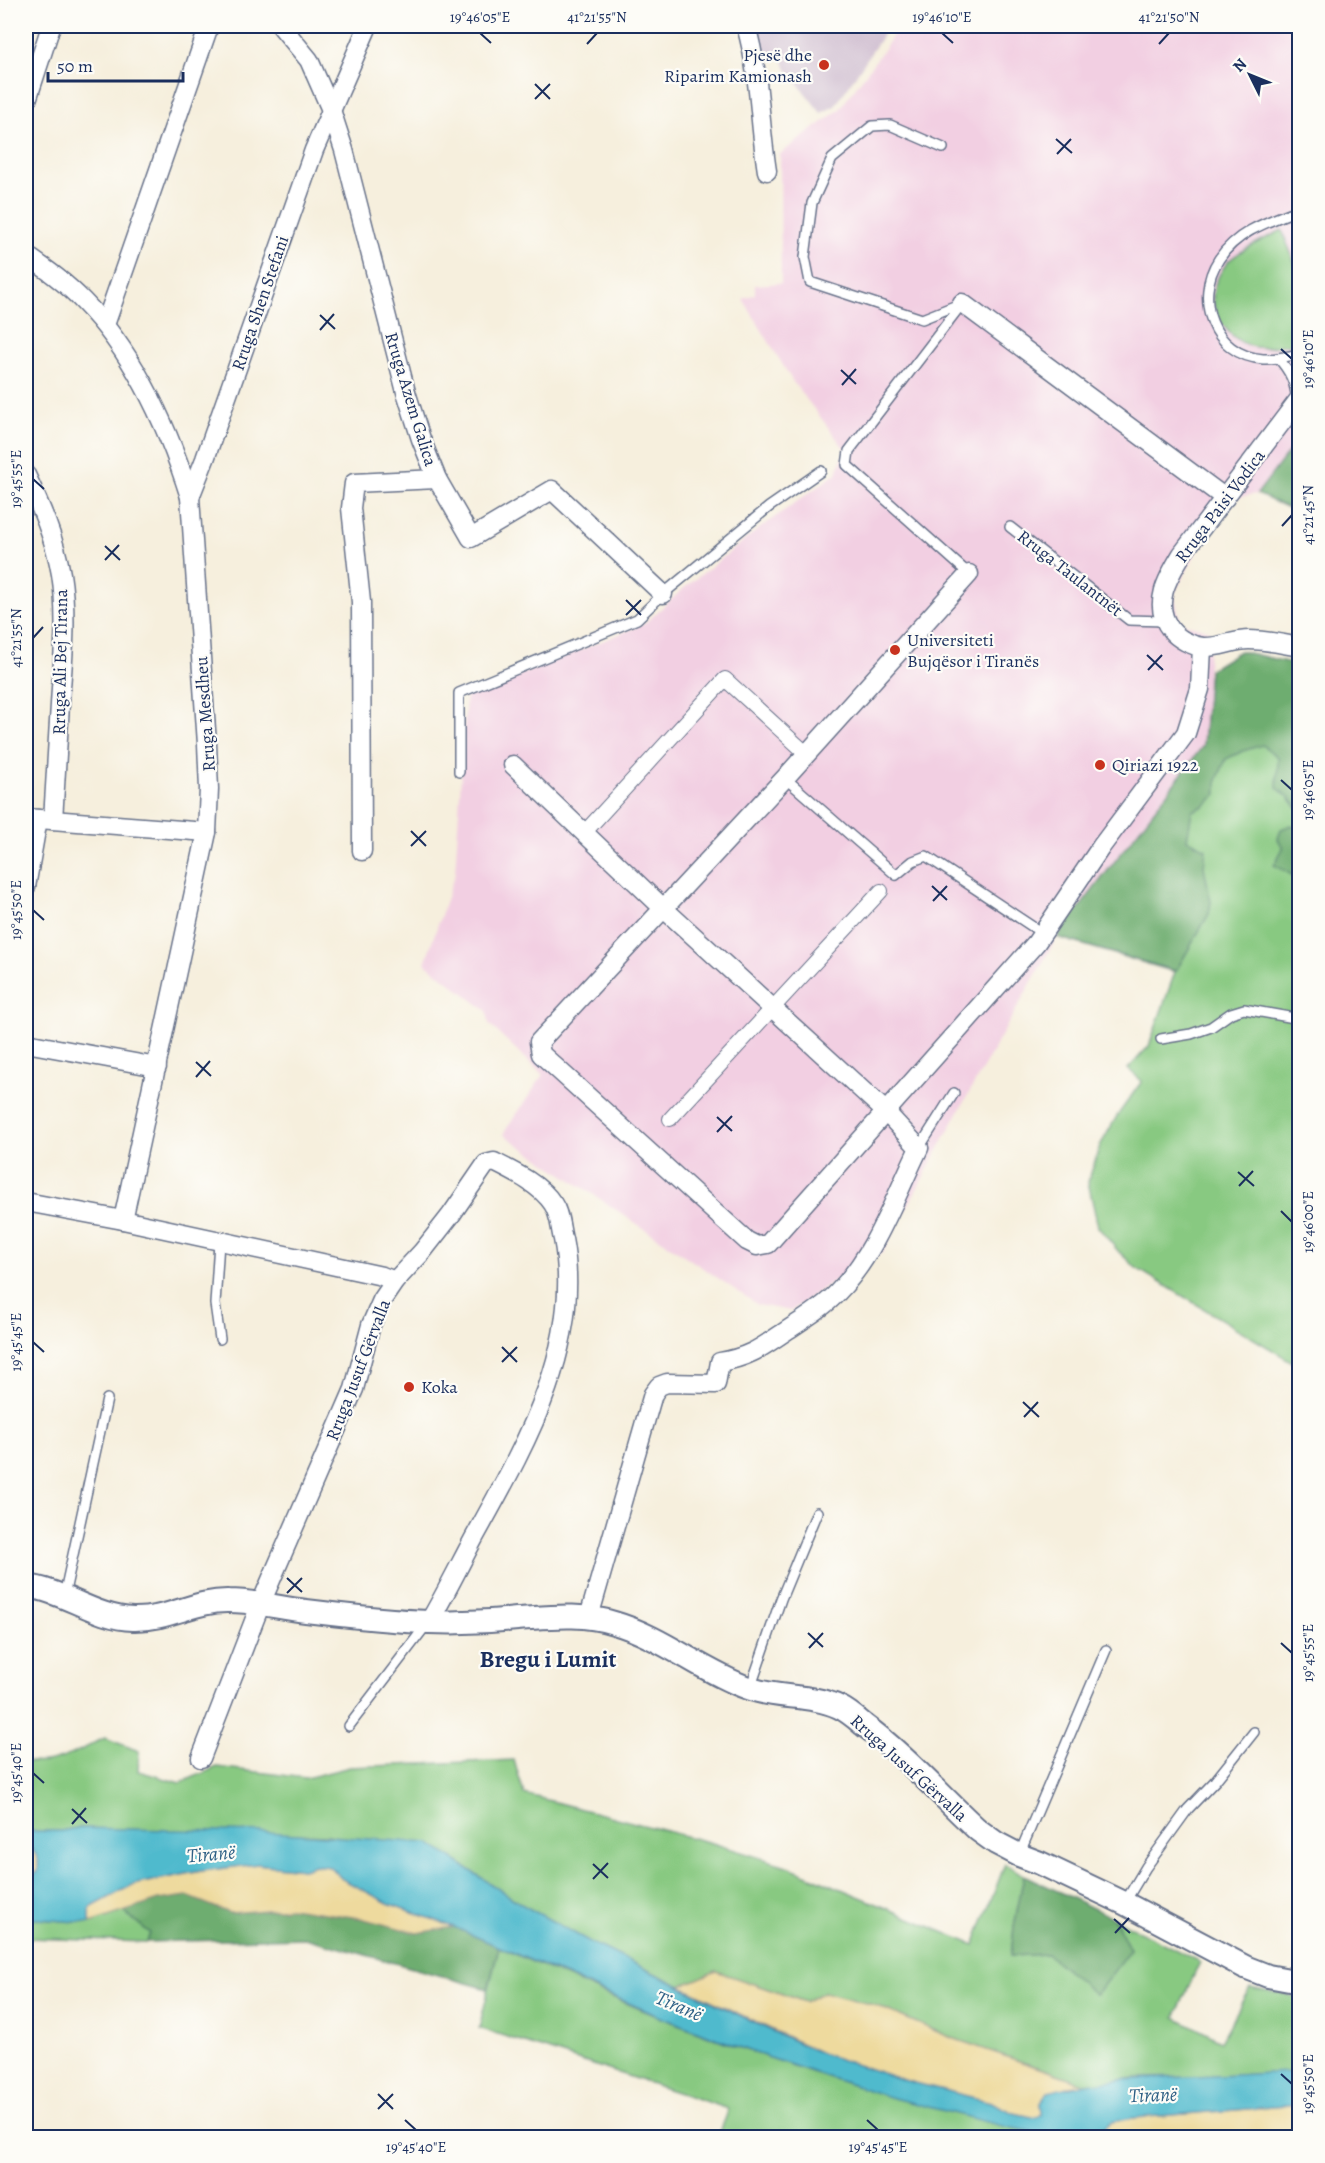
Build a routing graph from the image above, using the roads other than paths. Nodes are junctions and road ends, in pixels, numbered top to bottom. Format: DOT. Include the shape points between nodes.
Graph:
graph roads {
  1 [pos="51,26"];
  2 [pos="209,26"];
  3 [pos="281,26"];
  4 [pos="368,26"];
  5 [pos="746,26"];
  6 [pos="26,104"];
  7 [pos="331,110"];
  8 [pos="943,148"];
  9 [pos="767,171"];
  10 [pos="1299,209"];
  11 [pos="26,255"];
  12 [pos="962,303"];
  13 [pos="105,325"];
  14 [pos="1299,354"];
  15 [pos="1278,358"];
  16 [pos="1298,400"];
  17 [pos="821,471"];
  18 [pos="26,475"];
  19 [pos="436,479"];
  20 [pos="190,497"];
  21 [pos="1225,498"];
  22 [pos="1010,527"];
  23 [pos="969,574"];
  24 [pos="663,594"];
  25 [pos="1164,621"];
  26 [pos="1202,647"];
  27 [pos="1299,647"];
  28 [pos="807,754"];
  29 [pos="513,765"];
  30 [pos="459,772"];
  31 [pos="785,778"];
  32 [pos="39,819"];
  33 [pos="207,832"];
  34 [pos="584,833"];
  35 [pos="362,851"];
  36 [pos="26,886"];
  37 [pos="881,891"];
  38 [pos="663,908"];
  39 [pos="1042,933"];
  40 [pos="773,1008"];
  41 [pos="1299,1019"];
  42 [pos="1161,1039"];
  43 [pos="26,1043"];
  44 [pos="157,1067"];
  45 [pos="954,1093"];
  46 [pos="885,1111"];
  47 [pos="670,1119"];
  48 [pos="919,1148"];
  49 [pos="26,1202"];
  50 [pos="123,1221"];
  51 [pos="219,1242"];
  52 [pos="395,1281"];
  53 [pos="220,1339"];
  54 [pos="107,1399"];
  55 [pos="817,1512"];
  56 [pos="26,1586"];
  57 [pos="63,1596"];
  58 [pos="261,1603"];
  59 [pos="589,1617"];
  60 [pos="429,1622"];
  61 [pos="1106,1650"];
  62 [pos="750,1689"];
  63 [pos="349,1726"];
  64 [pos="1254,1732"];
  65 [pos="201,1758"];
  66 [pos="1018,1855"];
  67 [pos="1124,1903"];
  68 [pos="1299,1982"];
  1 -- 6 [label="street"];
  2 -- 13 [label="street"];
  3 -- 7 [label="street, Rruga Azem Galica" via="309,60"];
  4 -- 7 [label="street, Rruga Shen Stefani"];
  5 -- 9 [label="street" via="760,92"];
  7 -- 19 [label="street, Rruga Azem Galica" via="406,392"];
  7 -- 20 [label="street, Rruga Shen Stefani"];
  8 -- 12 [label="lane" via="890,125 872,126 832,159 812,203 805,257 810,282 922,319"];
  10 -- 15 [label="lane" via="1252,229 1235,242 1219,258 1206,291 1210,318 1227,343 1251,357"];
  11 -- 13 [label="street, Rruga Mesdheu" via="83,300"];
  12 -- 21 [label="street"];
  12 -- 23 [label="lane" via="849,452 847,465"];
  13 -- 20 [label="street, Rruga Mesdheu" via="138,375 159,417"];
  14 -- 15 [label="lane"];
  15 -- 16 [label="lane" via="1289,369"];
  16 -- 21 [label="street, Rruga Paisi Vodica"];
  17 -- 24 [label="lane" via="769,507"];
  18 -- 32 [label="street, Rruga Ali Bej Tirana" via="52,538 64,605 64,645"];
  19 -- 24 [label="street, Rruga Azem Galica" via="471,538 552,490"];
  19 -- 35 [label="street" via="354,483 351,508 361,602"];
  20 -- 33 [label="street, Rruga Mesdheu" via="208,756"];
  21 -- 25 [label="street, Rruga Paisi Vodica" via="1171,572 1161,606"];
  22 -- 25 [label="lane, Rruga Taulantnët" via="1129,620"];
  23 -- 28 [label="street"];
  24 -- 30 [label="lane" via="637,619 459,693"];
  25 -- 26 [label="street" via="1174,634"];
  26 -- 27 [label="street" via="1248,640"];
  26 -- 39 [label="street" via="1200,689 1186,733"];
  28 -- 31 [label="street"];
  28 -- 34 [label="street" via="725,679"];
  29 -- 34 [label="street"];
  31 -- 38 [label="street"];
  31 -- 39 [label="lane" via="896,874 926,856"];
  32 -- 33 [label="street"];
  32 -- 36 [label="street, Rruga Ali Bej Tirana"];
  33 -- 44 [label="street, Rruga Mesdheu"];
  34 -- 38 [label="street"];
  37 -- 40 [label="street"];
  38 -- 40 [label="street"];
  38 -- 46 [label="street" via="539,1042 541,1054 623,1130 747,1242 757,1246 768,1244"];
  39 -- 46 [label="street"];
  40 -- 46 [label="street"];
  40 -- 47 [label="street"];
  41 -- 42 [label="lane" via="1244,1008 1211,1027"];
  43 -- 44 [label="street"];
  44 -- 50 [label="street, Rruga Mesdheu"];
  45 -- 48 [label="lane"];
  46 -- 48 [label="street"];
  48 -- 59 [label="street" via="865,1260 830,1300 755,1352 720,1362 716,1384 658,1386"];
  49 -- 50 [label="street"];
  50 -- 51 [label="street"];
  51 -- 52 [label="street"];
  51 -- 53 [label="lane" via="215,1304"];
  52 -- 58 [label="street, Rruga Jusuf Gërvalla" via="371,1325 354,1389"];
  52 -- 60 [label="street, Rruga Jusuf Gërvalla" via="451,1215 486,1164 494,1162 536,1187 553,1204 559,1217 569,1282 556,1356 528,1436"];
  54 -- 57 [label="lane"];
  55 -- 62 [label="lane" via="777,1609"];
  56 -- 57 [label="street, Rruga Jusuf Gërvalla"];
  57 -- 58 [label="street, Rruga Jusuf Gërvalla" via="108,1615 131,1619 154,1618 206,1603"];
  58 -- 60 [label="street, Rruga Jusuf Gërvalla" via="304,1611"];
  58 -- 65 [label="street, Rruga Jusuf Gërvalla"];
  59 -- 60 [label="street, Rruga Jusuf Gërvalla"];
  59 -- 62 [label="street, Rruga Jusuf Gërvalla" via="649,1635"];
  60 -- 63 [label="lane"];
  61 -- 66 [label="lane"];
  62 -- 66 [label="street, Rruga Jusuf Gërvalla" via="840,1707 876,1733 978,1830"];
  64 -- 67 [label="lane" via="1188,1809"];
  66 -- 67 [label="street, Rruga Jusuf Gërvalla"];
  67 -- 68 [label="street, Rruga Jusuf Gërvalla" via="1245,1967"];
}
